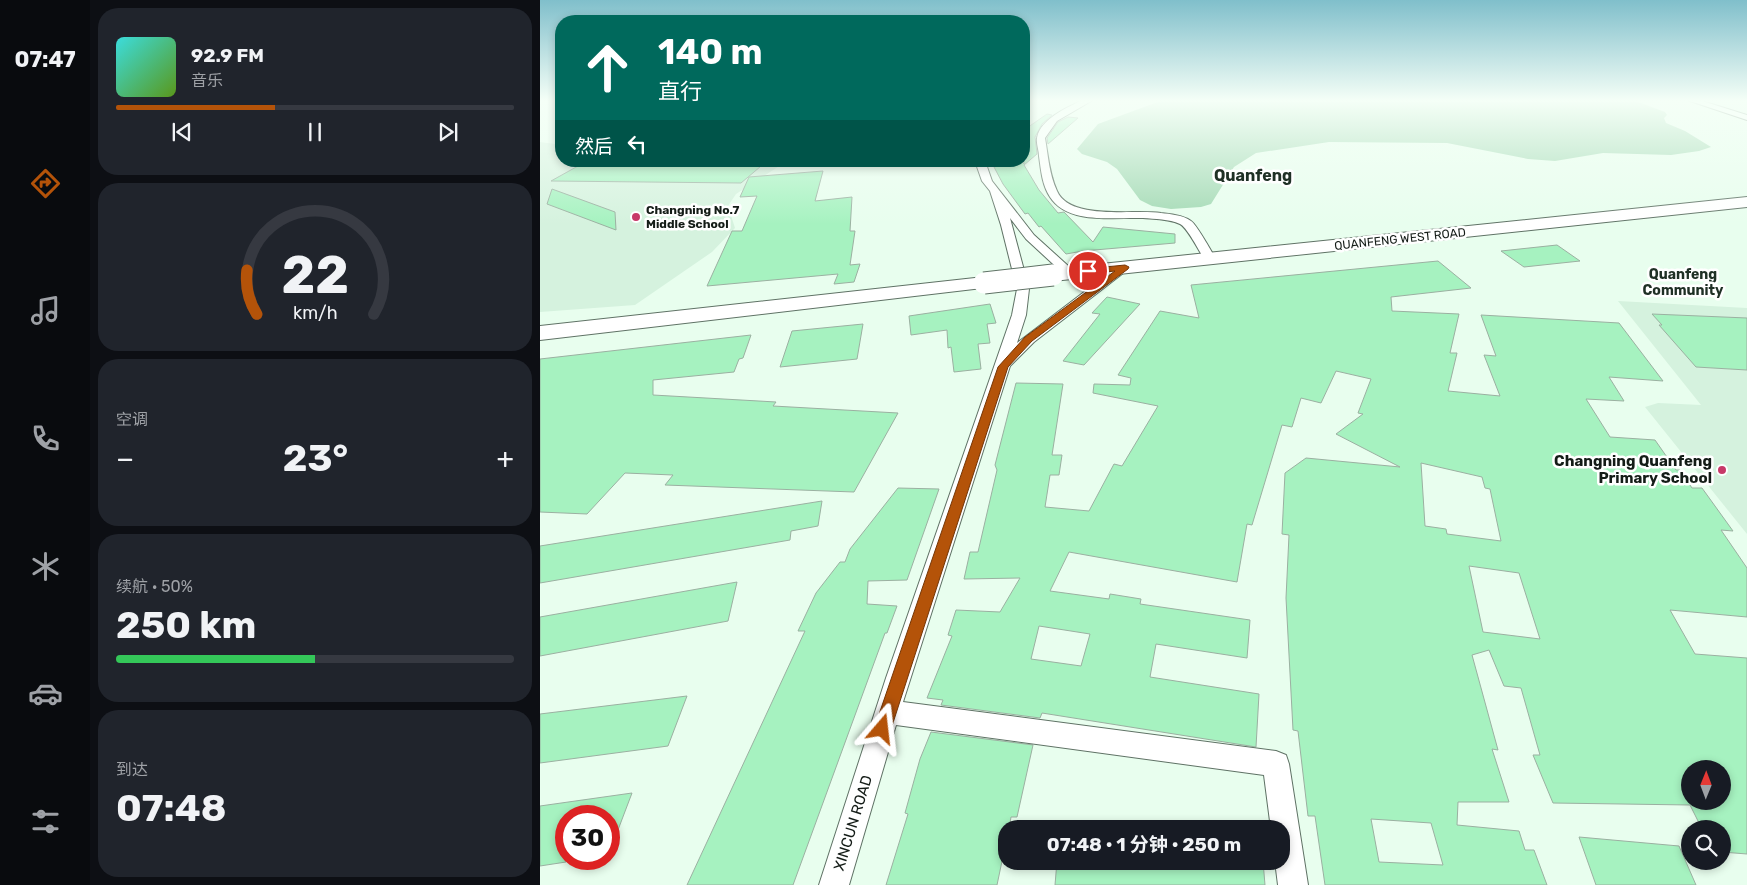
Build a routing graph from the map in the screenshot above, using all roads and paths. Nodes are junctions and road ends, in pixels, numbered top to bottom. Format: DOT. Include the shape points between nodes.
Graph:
graph roads {
  1 [pos="1042,141"];
  2 [pos="982,167"];
  3 [pos="994,189"];
  4 [pos="1747,202"];
  5 [pos="1210,259"];
  6 [pos="1125,267"];
  7 [pos="1061,274"];
  8 [pos="540,333"];
  9 [pos="1003,367"];
  10 [pos="888,712"];
  11 [pos="834,885"];
  12 [pos="1293,885"];
  1 -- 5 [label="street" via="1054,196 1061,204 1093,214 1159,215 1182,220"];
  2 -- 3 [label="street, XINCUN ROAD"];
  3 -- 7 [label="street, XINCUN ROAD"];
  3 -- 9 [label="street, XINCUN ROAD" via="1024,289 1020,315"];
  4 -- 5 [label="highway, QUANFENG WEST ROAD"];
  5 -- 6 [label="highway, QUANFENG WEST ROAD"];
  6 -- 7 [label="highway, QUANFENG WEST ROAD"];
  6 -- 9 [label="street" via="1028,339"];
  7 -- 8 [label="highway, QUANFENG WEST ROAD, bridge"];
  9 -- 10 [label="street, XINCUN ROAD"];
  10 -- 11 [label="street, XINCUN ROAD"];
  10 -- 12 [label="street" via="1276,764"];
}
